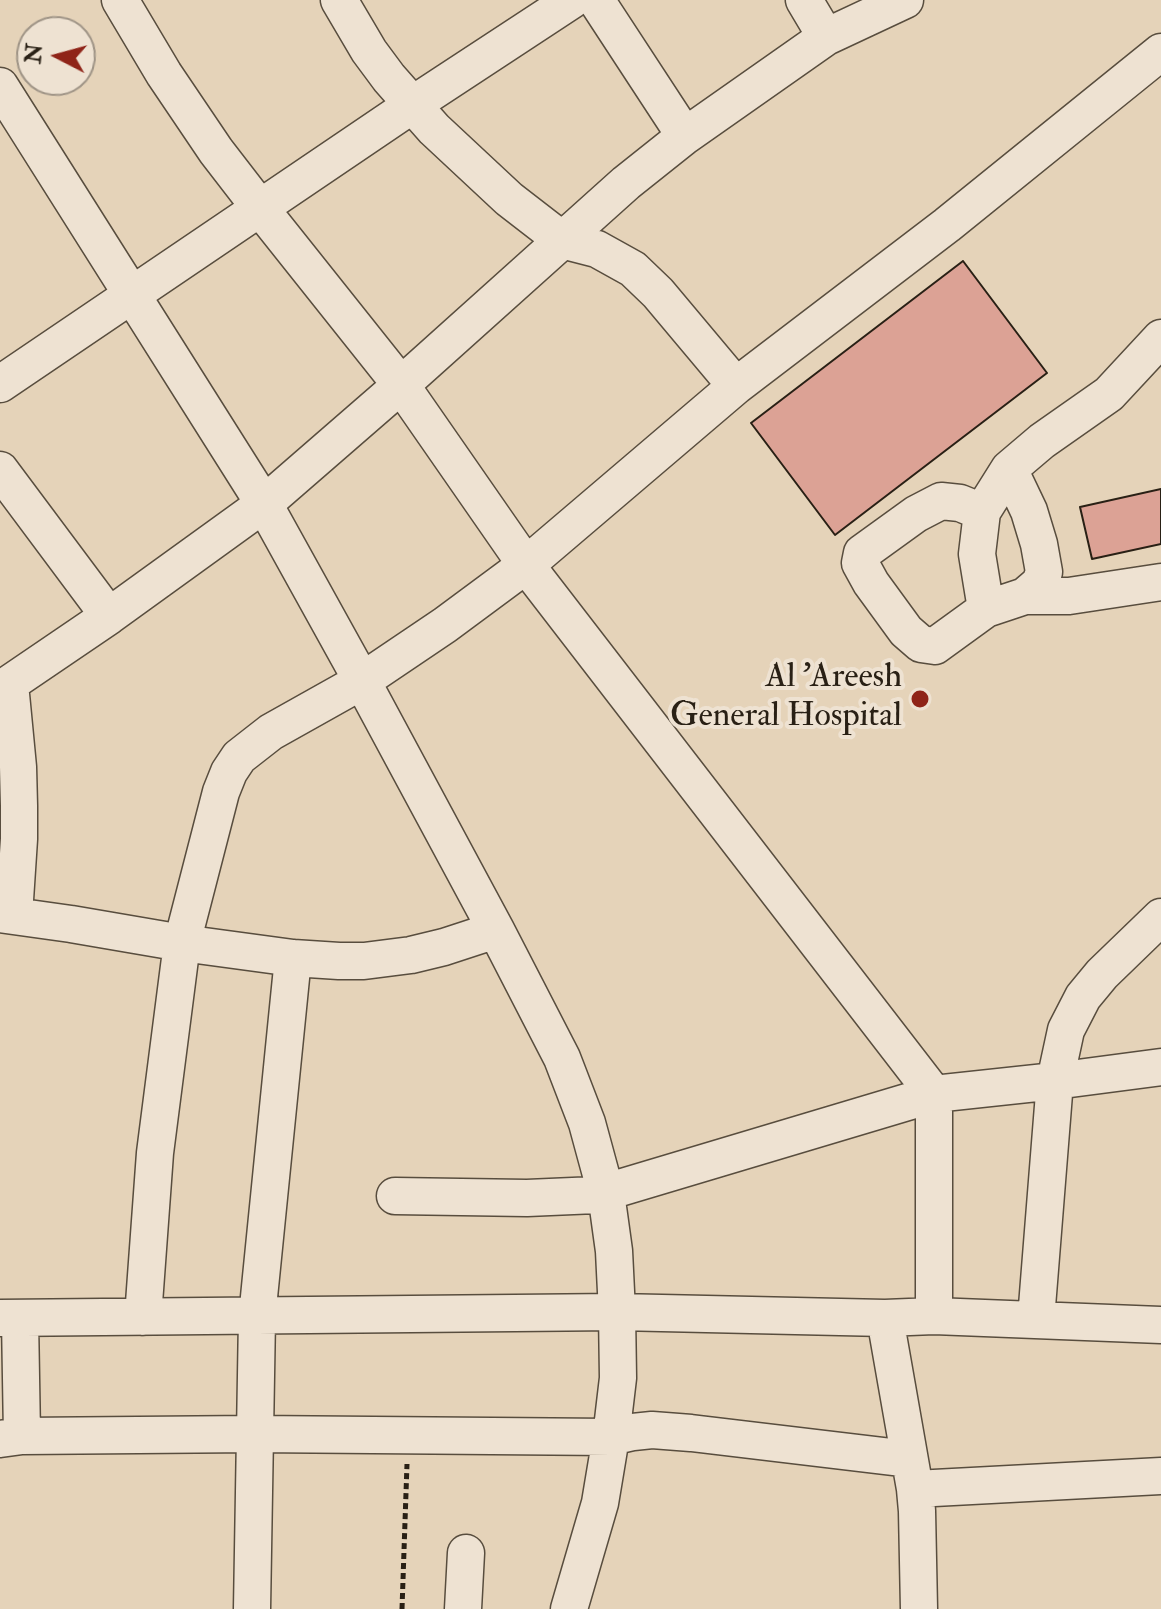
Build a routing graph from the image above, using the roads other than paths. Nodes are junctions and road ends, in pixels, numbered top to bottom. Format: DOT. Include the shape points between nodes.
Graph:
graph roads {
  1 [pos="120,0"];
  2 [pos="339,0"];
  3 [pos="572,0"];
  4 [pos="596,0"];
  5 [pos="804,0"];
  6 [pos="905,0"];
  7 [pos="826,37"];
  8 [pos="1161,52"];
  9 [pos="0,86"];
  10 [pos="412,105"];
  11 [pos="685,136"];
  12 [pos="260,208"];
  13 [pos="562,240"];
  14 [pos="131,294"];
  15 [pos="1161,338"];
  16 [pos="0,384"];
  17 [pos="401,385"];
  18 [pos="736,386"];
  19 [pos="1009,469"];
  20 [pos="0,470"];
  21 [pos="264,504"];
  22 [pos="982,512"];
  23 [pos="526,565"];
  24 [pos="1161,582"];
  25 [pos="1025,596"];
  26 [pos="986,609"];
  27 [pos="109,616"];
  28 [pos="362,681"];
  29 [pos="5,687"];
  30 [pos="7,914"];
  31 [pos="1161,917"];
  32 [pos="496,930"];
  33 [pos="182,943"];
  34 [pos="293,958"];
  35 [pos="1161,1067"];
  36 [pos="1055,1081"];
  37 [pos="934,1094"];
  38 [pos="606,1193"];
  39 [pos="395,1196"];
  40 [pos="617,1312"];
  41 [pos="934,1316"];
  42 [pos="143,1317"];
  43 [pos="257,1317"];
  44 [pos="885,1318"];
  45 [pos="10,1319"];
  46 [pos="1036,1319"];
  47 [pos="1161,1325"];
  48 [pos="254,1434"];
  49 [pos="611,1437"];
  50 [pos="11,1438"];
  51 [pos="912,1474"];
  52 [pos="1161,1476"];
  53 [pos="466,1553"];
  54 [pos="252,1609"];
  55 [pos="463,1609"];
  56 [pos="569,1609"];
  57 [pos="919,1609"];
  1 -- 12 [label="street" via="190,115"];
  2 -- 10 [label="street" via="369,51"];
  3 -- 10 [label="street"];
  4 -- 11 [label="street"];
  5 -- 7 [label="street"];
  6 -- 7 [label="street"];
  7 -- 11 [label="street"];
  8 -- 18 [label="street"];
  9 -- 14 [label="street"];
  10 -- 12 [label="street"];
  10 -- 13 [label="street" via="509,199"];
  11 -- 13 [label="street"];
  12 -- 14 [label="street"];
  12 -- 17 [label="street"];
  13 -- 17 [label="street"];
  13 -- 18 [label="street" via="597,249 633,269"];
  14 -- 16 [label="street"];
  14 -- 21 [label="street"];
  15 -- 19 [label="street" via="1109,394"];
  17 -- 21 [label="street"];
  17 -- 23 [label="street"];
  18 -- 23 [label="street"];
  19 -- 22 [label="street"];
  19 -- 25 [label="street" via="1029,511 1044,572"];
  20 -- 27 [label="street"];
  21 -- 27 [label="street"];
  21 -- 28 [label="street"];
  22 -- 26 [label="street" via="977,554"];
  22 -- 26 [label="street" via="941,501 862,553 860,563 906,631 921,644 935,646"];
  23 -- 28 [label="street"];
  23 -- 37 [label="street"];
  24 -- 25 [label="street" via="1069,596"];
  25 -- 26 [label="street"];
  27 -- 29 [label="street"];
  28 -- 32 [label="street"];
  28 -- 33 [label="street" via="271,732 239,757 221,792"];
  29 -- 30 [label="street" via="19,806"];
  30 -- 33 [label="street"];
  31 -- 36 [label="street" via="1083,997 1066,1030"];
  32 -- 34 [label="street" via="384,959"];
  32 -- 38 [label="street" via="562,1058"];
  33 -- 34 [label="street"];
  33 -- 42 [label="street" via="156,1139"];
  34 -- 43 [label="street"];
  35 -- 36 [label="street"];
  36 -- 37 [label="street"];
  36 -- 46 [label="street"];
  37 -- 38 [label="street"];
  37 -- 41 [label="street"];
  38 -- 39 [label="street" via="556,1198"];
  38 -- 40 [label="street"];
  40 -- 43 [label="street"];
  40 -- 44 [label="street"];
  40 -- 49 [label="street" via="618,1378"];
  41 -- 44 [label="street"];
  41 -- 46 [label="street"];
  42 -- 43 [label="street"];
  42 -- 45 [label="street"];
  43 -- 48 [label="street"];
  44 -- 51 [label="street"];
  45 -- 50 [label="street"];
  46 -- 47 [label="street"];
  48 -- 49 [label="street"];
  48 -- 50 [label="street"];
  48 -- 54 [label="street"];
  49 -- 51 [label="street" via="652,1430 691,1433"];
  49 -- 56 [label="street" via="600,1503"];
  51 -- 52 [label="street"];
  51 -- 57 [label="street"];
  53 -- 55 [label="street"];
}
